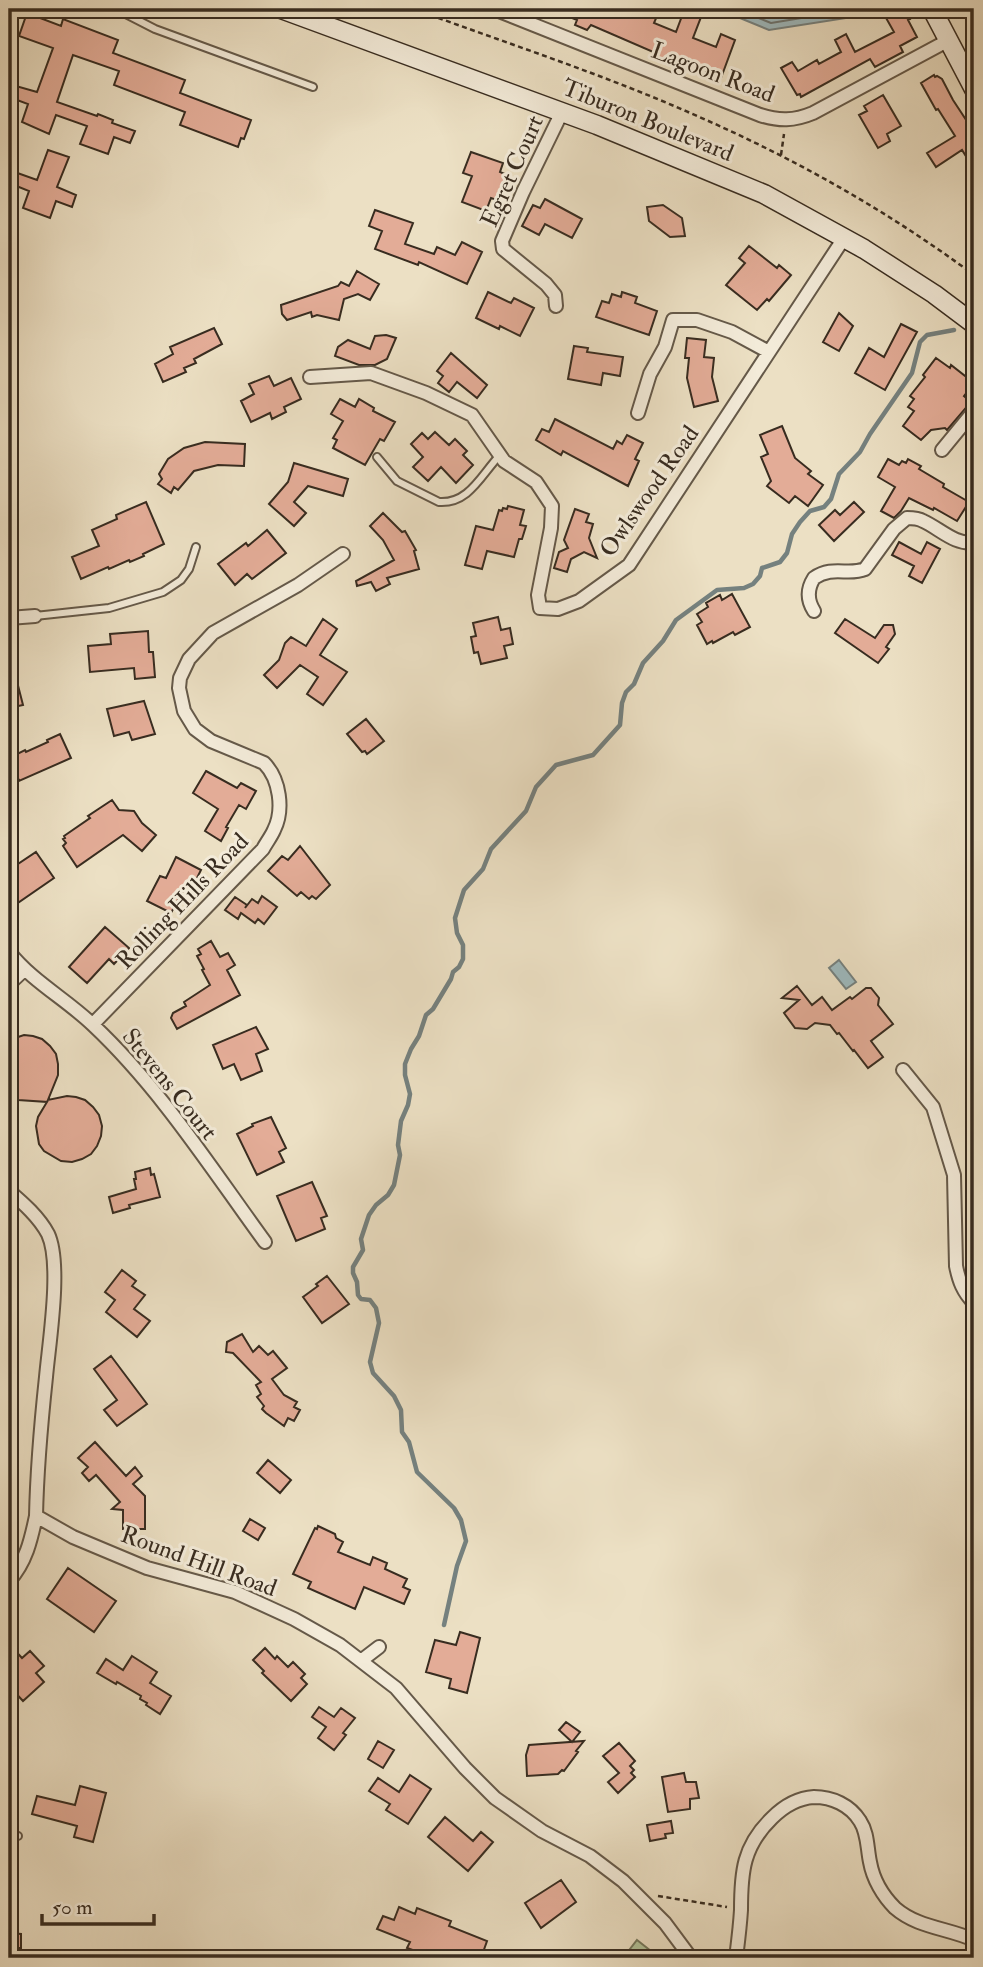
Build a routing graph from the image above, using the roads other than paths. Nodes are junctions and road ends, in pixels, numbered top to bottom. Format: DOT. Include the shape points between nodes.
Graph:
graph roads {
  1 [pos="116,9"];
  2 [pos="281,9"];
  3 [pos="494,9"];
  4 [pos="932,9"];
  5 [pos="949,40"];
  6 [pos="313,87"];
  7 [pos="974,89"];
  8 [pos="562,112"];
  9 [pos="844,237"];
  10 [pos="556,306"];
  11 [pos="974,324"];
  12 [pos="769,352"];
  13 [pos="310,377"];
  14 [pos="974,411"];
  15 [pos="638,413"];
  16 [pos="942,450"];
  17 [pos="500,455"];
  18 [pos="377,457"];
  19 [pos="974,542"];
  20 [pos="196,547"];
  21 [pos="343,554"];
  22 [pos="814,611"];
  23 [pos="35,615"];
  24 [pos="9,618"];
  25 [pos="9,952"];
  26 [pos="24,970"];
  27 [pos="9,984"];
  28 [pos="93,1024"];
  29 [pos="903,1070"];
  30 [pos="9,1191"];
  31 [pos="265,1242"];
  32 [pos="974,1303"];
  33 [pos="36,1516"];
  34 [pos="9,1581"];
  35 [pos="379,1647"];
  36 [pos="362,1660"];
  37 [pos="9,1836"];
  38 [pos="18,1836"];
  39 [pos="974,1940"];
  40 [pos="691,1958"];
  41 [pos="736,1958"];
  1 -- 6 [label="lane" via="155,29"];
  2 -- 8 [label="main road, Tiburon Boulevard"];
  3 -- 5 [label="street, Lagoon Road" via="760,115 785,120 813,113"];
  4 -- 5 [label="main road"];
  5 -- 7 [label="main road"];
  8 -- 9 [label="main road, Tiburon Boulevard" via="734,180"];
  8 -- 10 [label="street, Egret Court" via="502,242 503,249 547,284"];
  9 -- 11 [label="main road, Tiburon Boulevard"];
  9 -- 12 [label="street, Owlswood Road"];
  12 -- 15 [label="street" via="697,320 673,320"];
  12 -- 17 [label="street, Owlswood Road" via="628,565 579,601 558,609 540,608 538,594 552,506 536,482"];
  13 -- 17 [label="street, Owlswood Road" via="371,373 426,393 472,415"];
  14 -- 16 [label="street"];
  17 -- 18 [label="lane" via="467,493 446,502 397,481"];
  19 -- 22 [label="street" via="968,544 922,520 907,518 865,569 832,571 814,578 808,595"];
  20 -- 23 [label="lane" via="181,580 163,592 109,608"];
  21 -- 28 [label="street, Rolling Hills Road" via="213,633 189,659 179,688 189,720 211,741 270,769 279,804 275,829 263,849"];
  23 -- 24 [label="street"];
  25 -- 26 [label="street, Stevens Court"];
  26 -- 27 [label="street"];
  26 -- 28 [label="street, Stevens Court"];
  28 -- 31 [label="street, Stevens Court" via="154,1090"];
  29 -- 32 [label="street" via="933,1107 948,1155 954,1175 956,1266 964,1292"];
  30 -- 33 [label="street" via="48,1235 53,1259"];
  33 -- 34 [label="street" via="20,1567"];
  33 -- 36 [label="street, Round Hill Road" via="147,1568 235,1591 294,1619"];
  35 -- 36 [label="street"];
  36 -- 40 [label="street, Round Hill Road" via="396,1688 495,1798 624,1881"];
  37 -- 38 [label="lane"];
  39 -- 41 [label="street" via="928,1926 896,1908 873,1874 865,1831 852,1811 832,1799 806,1798 776,1814 746,1855"];
}
